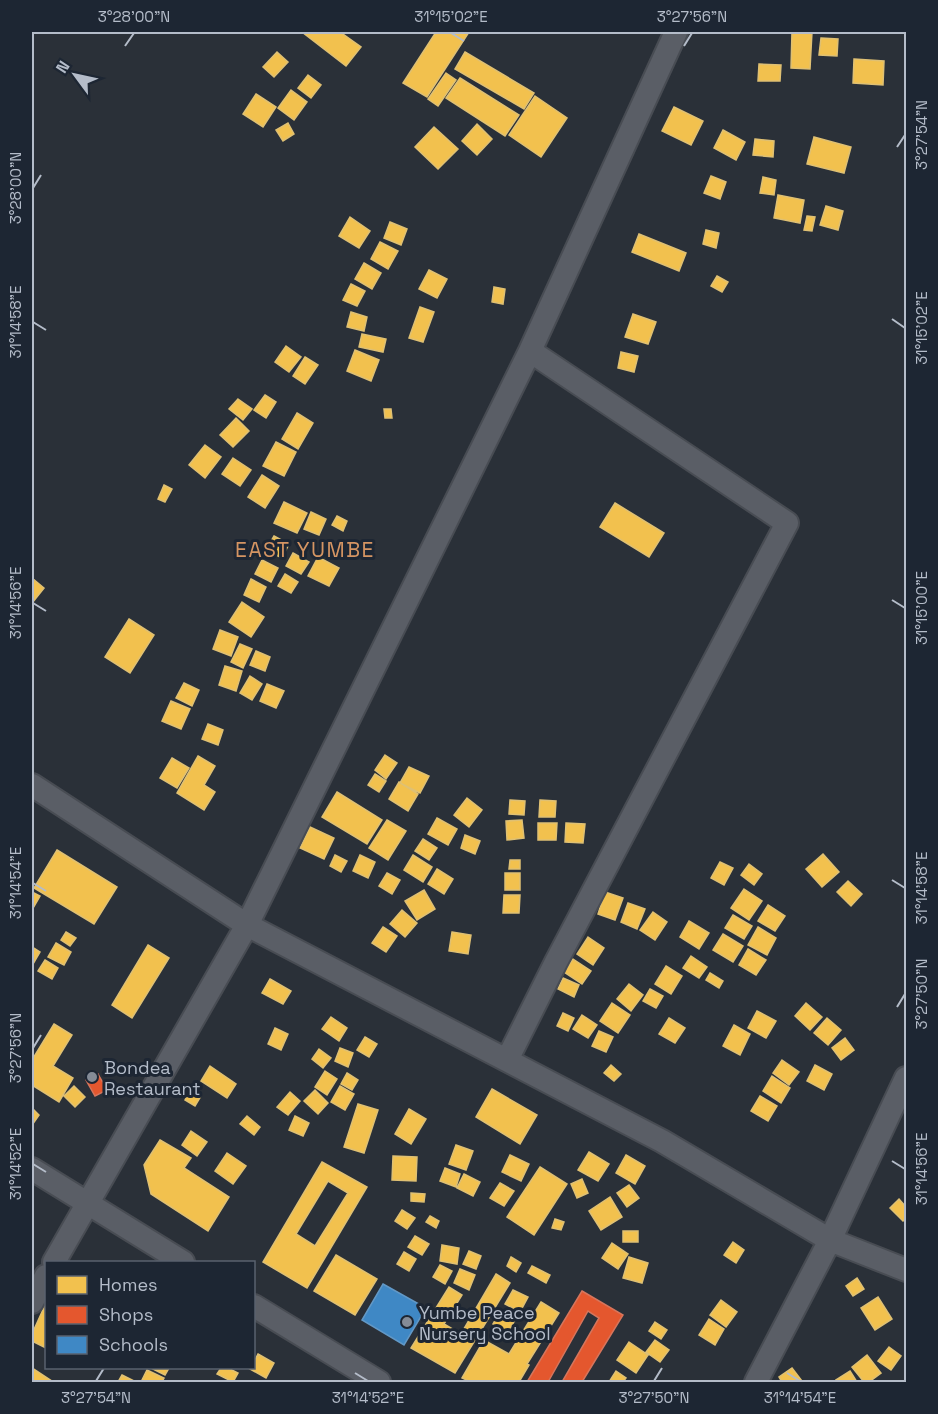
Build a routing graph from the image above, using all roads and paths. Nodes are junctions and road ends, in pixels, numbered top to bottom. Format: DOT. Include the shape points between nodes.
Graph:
graph roads {
  1 [pos="676,32"];
  2 [pos="530,351"];
  3 [pos="32,785"];
  4 [pos="246,925"];
  5 [pos="507,1060"];
  6 [pos="906,1078"];
  7 [pos="32,1169"];
  8 [pos="87,1204"];
  9 [pos="830,1240"];
  10 [pos="55,1261"];
  11 [pos="180,1261"];
  12 [pos="906,1270"];
  13 [pos="45,1278"];
  14 [pos="32,1302"];
  15 [pos="255,1307"];
  16 [pos="379,1383"];
  17 [pos="756,1383"];
  1 -- 2 [label="street"];
  2 -- 4 [label="street"];
  2 -- 5 [label="street" via="787,523"];
  3 -- 4 [label="street"];
  4 -- 5 [label="street"];
  4 -- 8 [label="street"];
  5 -- 9 [label="street" via="662,1141"];
  6 -- 9 [label="street"];
  7 -- 8 [label="street"];
  8 -- 10 [label="street"];
  8 -- 11 [label="street"];
  9 -- 12 [label="street"];
  9 -- 17 [label="street"];
  13 -- 14 [label="street"];
  15 -- 16 [label="street"];
}
